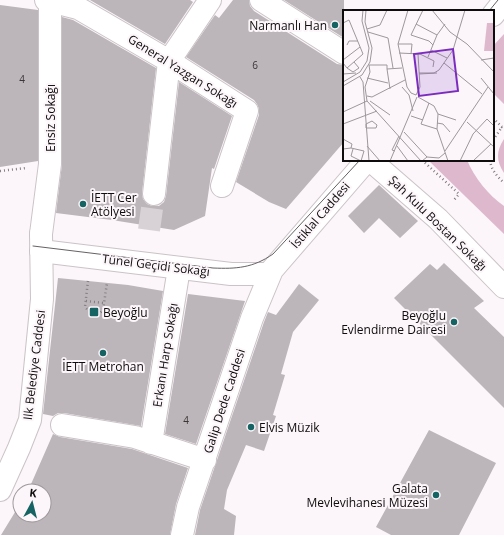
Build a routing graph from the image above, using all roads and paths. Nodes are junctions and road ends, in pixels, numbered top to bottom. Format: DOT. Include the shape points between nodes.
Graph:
graph roads {
  1 [pos="48,0"];
  2 [pos="210,0"];
  3 [pos="261,0"];
  4 [pos="504,1"];
  5 [pos="494,14"];
  6 [pos="343,52"];
  7 [pos="169,61"];
  8 [pos="494,119"];
  9 [pos="503,126"];
  10 [pos="494,139"];
  11 [pos="368,161"];
  12 [pos="370,161"];
  13 [pos="423,161"];
  14 [pos="490,161"];
  15 [pos="504,183"];
  16 [pos="222,186"];
  17 [pos="154,194"];
  18 [pos="450,204"];
  19 [pos="41,243"];
  20 [pos="179,268"];
  21 [pos="271,272"];
  22 [pos="88,280"];
  23 [pos="107,282"];
  24 [pos="504,288"];
  25 [pos="86,301"];
  26 [pos="104,303"];
  27 [pos="62,425"];
  28 [pos="151,443"];
  29 [pos="204,460"];
  30 [pos="0,490"];
  31 [pos="182,535"];
  1 -- 7 [label="street, General Yazgan Sokağı" via="78,8"];
  1 -- 19 [label="street, Ensiz Sokağı" via="50,164"];
  2 -- 7 [label="street"];
  3 -- 6 [label="street"];
  4 -- 5 [label="street"];
  7 -- 16 [label="street, General Yazgan Sokağı" via="247,111"];
  7 -- 17 [label="street"];
  8 -- 9 [label="path"];
  9 -- 10 [label="path"];
  11 -- 21 [label="street, İstiklal Caddesi"];
  12 -- 24 [label="street, Şah Kulu Bostan Sokağı" via="438,219"];
  13 -- 18 [label="path" via="459,194"];
  14 -- 15 [label="path" via="496,176"];
  19 -- 20 [label="street, Tünel Geçidi Sokağı"];
  19 -- 30 [label="street, Ilk Belediye Caddesi" via="42,299 30,420"];
  20 -- 21 [label="street, Tünel Geçidi Sokağı" via="231,274"];
  20 -- 28 [label="street, Erkanı Harp Sokağı"];
  21 -- 29 [label="street, Galip Dede Caddesi" via="252,318"];
  22 -- 25 [label="path"];
  23 -- 26 [label="path"];
  25 -- 26 [label="path"];
  25 -- 26 [label="path" via="85,307 89,311 100,313"];
  27 -- 28 [label="street" via="135,437"];
  28 -- 29 [label="street"];
  29 -- 31 [label="street, Galip Dede Caddesi" via="188,507"];
}
